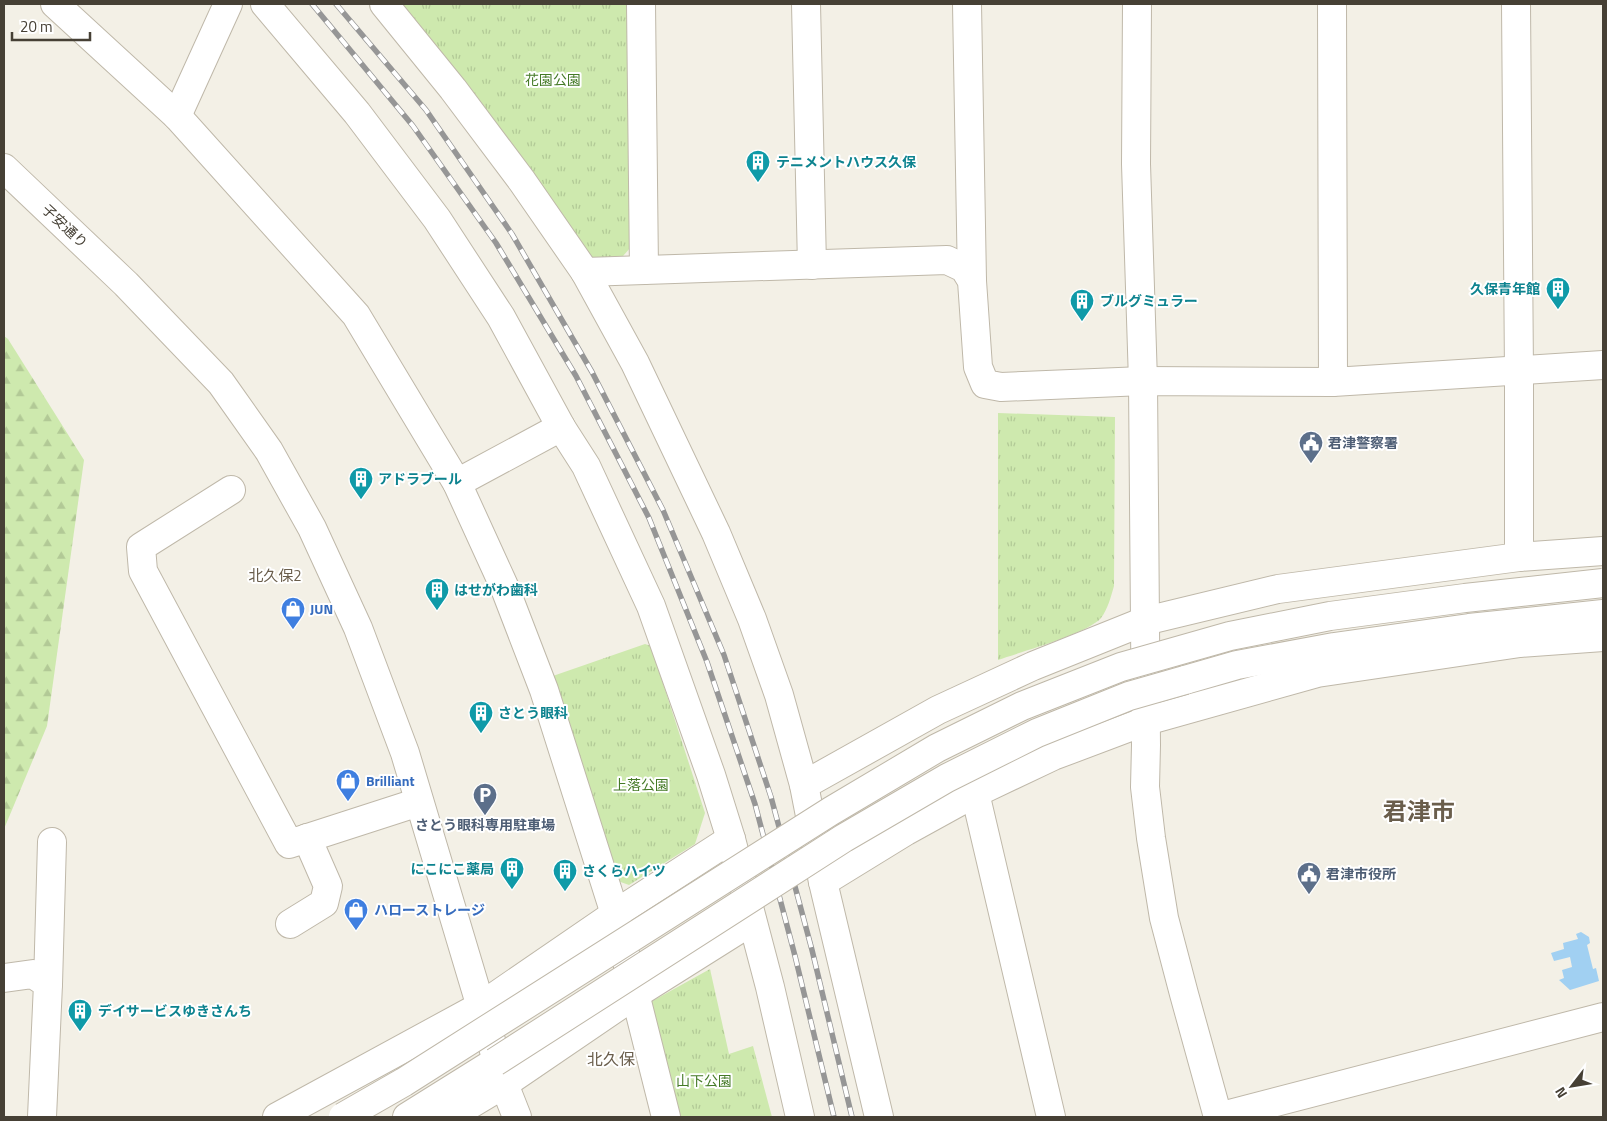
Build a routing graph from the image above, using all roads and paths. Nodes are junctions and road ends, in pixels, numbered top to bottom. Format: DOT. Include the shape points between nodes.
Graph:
graph roads {
  1 [pos="55,4"];
  2 [pos="228,4"];
  3 [pos="265,4"];
  4 [pos="384,4"];
  5 [pos="641,4"];
  6 [pos="806,4"];
  7 [pos="967,4"];
  8 [pos="1137,4"];
  9 [pos="1332,4"];
  10 [pos="1516,4"];
  11 [pos="177,116"];
  12 [pos="4,168"];
  13 [pos="812,265"];
  14 [pos="644,270"];
  15 [pos="584,272"];
  16 [pos="972,281"];
  17 [pos="1603,365"];
  18 [pos="1519,370"];
  19 [pos="1143,381"];
  20 [pos="1333,382"];
  21 [pos="561,427"];
  22 [pos="457,483"];
  23 [pos="231,490"];
  24 [pos="1603,551"];
  25 [pos="1518,557"];
  26 [pos="1603,583"];
  27 [pos="1603,614"];
  28 [pos="1145,621"];
  29 [pos="1603,637"];
  30 [pos="1146,720"];
  31 [pos="804,786"];
  32 [pos="975,793"];
  33 [pos="419,802"];
  34 [pos="307,838"];
  35 [pos="731,839"];
  36 [pos="52,842"];
  37 [pos="823,882"];
  38 [pos="615,914"];
  39 [pos="752,921"];
  40 [pos="290,924"];
  41 [pos="4,978"];
  42 [pos="48,984"];
  43 [pos="636,994"];
  44 [pos="481,1006"];
  45 [pos="1603,1017"];
  46 [pos="509,1104"];
  47 [pos="42,1117"];
  48 [pos="277,1117"];
  49 [pos="343,1117"];
  50 [pos="407,1117"];
  51 [pos="449,1117"];
  52 [pos="666,1117"];
  53 [pos="800,1117"];
  54 [pos="879,1117"];
  55 [pos="1050,1117"];
  56 [pos="1218,1117"];
  1 -- 11 [label="street"];
  2 -- 11 [label="street"];
  3 -- 21 [label="street" via="357,113 438,219 501,317"];
  4 -- 15 [label="street" via="522,181"];
  5 -- 14 [label="street"];
  6 -- 13 [label="street"];
  7 -- 16 [label="street"];
  8 -- 19 [label="street" via="1136,164"];
  9 -- 20 [label="street"];
  10 -- 18 [label="street"];
  11 -- 22 [label="street" via="356,315"];
  12 -- 33 [label="street, 子安通り" via="126,284 221,382 268,451 308,520 358,628 405,753"];
  13 -- 14 [label="street"];
  13 -- 16 [label="street" via="947,260 964,268"];
  14 -- 15 [label="street"];
  15 -- 31 [label="street" via="635,363 716,534 776,687"];
  16 -- 19 [label="street" via="978,367 985,384 1001,387"];
  17 -- 18 [label="street"];
  18 -- 20 [label="street"];
  18 -- 25 [label="street"];
  19 -- 20 [label="street"];
  19 -- 28 [label="street"];
  21 -- 22 [label="street"];
  21 -- 35 [label="street" via="586,466 651,606"];
  22 -- 38 [label="street" via="504,586 544,690"];
  23 -- 34 [label="street" via="141,547 143,570 289,844"];
  24 -- 25 [label="street"];
  25 -- 28 [label="street" via="1278,589"];
  26 -- 49 [label="street, bridge" via="1330,616 1230,636 1121,667 1022,706 937,748 831,811 404,1082"];
  27 -- 50 [label="street, bridge" via="1354,644 1237,665 1129,696 1037,733 947,778 844,838"];
  28 -- 30 [label="street"];
  28 -- 31 [label="street" via="1033,666 938,710"];
  29 -- 30 [label="street" via="1520,644 1317,673"];
  30 -- 32 [label="street" via="1053,756"];
  30 -- 56 [label="street" via="1145,787 1164,918"];
  31 -- 37 [label="street"];
  32 -- 37 [label="street"];
  32 -- 55 [label="street"];
  33 -- 34 [label="street"];
  33 -- 44 [label="street, 子安通り"];
  34 -- 40 [label="street" via="328,886 324,902"];
  35 -- 38 [label="street"];
  35 -- 39 [label="street"];
  36 -- 42 [label="street"];
  37 -- 54 [label="street"];
  38 -- 43 [label="street"];
  38 -- 44 [label="street"];
  39 -- 43 [label="street"];
  39 -- 53 [label="street"];
  41 -- 42 [label="street" via="33,974"];
  42 -- 47 [label="street"];
  43 -- 46 [label="street"];
  43 -- 52 [label="street"];
  44 -- 46 [label="street, 子安通り"];
  44 -- 48 [label="street"];
  45 -- 56 [label="street"];
  46 -- 51 [label="street"];
}
